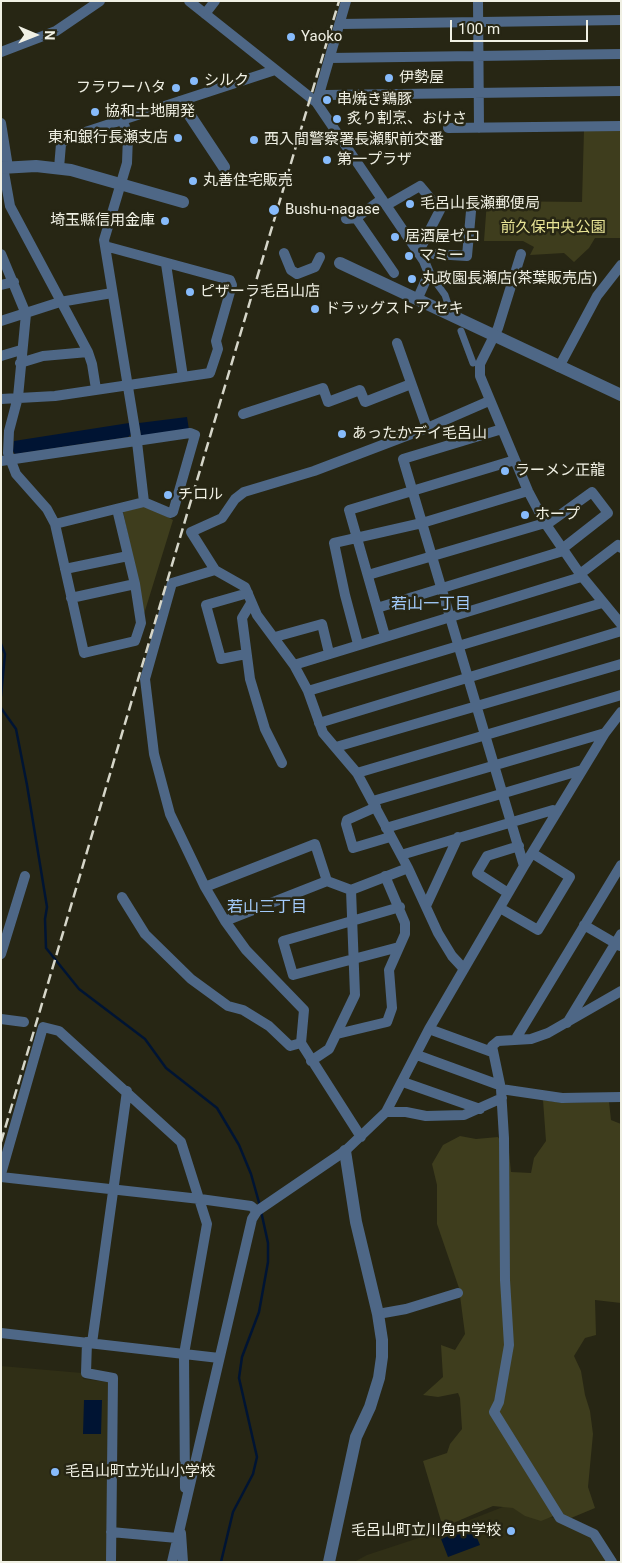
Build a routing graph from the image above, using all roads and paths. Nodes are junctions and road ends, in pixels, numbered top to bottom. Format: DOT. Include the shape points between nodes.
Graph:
graph roads {
  1 [pos="100,1"];
  2 [pos="189,1"];
  3 [pos="215,1"];
  4 [pos="346,1"];
  5 [pos="478,1"];
  6 [pos="205,14"];
  7 [pos="621,20"];
  8 [pos="478,22"];
  9 [pos="340,24"];
  10 [pos="1,52"];
  11 [pos="621,54"];
  12 [pos="478,56"];
  13 [pos="330,58"];
  14 [pos="275,70"];
  15 [pos="621,91"];
  16 [pos="478,93"];
  17 [pos="318,100"];
  18 [pos="181,102"];
  19 [pos="123,121"];
  20 [pos="1,123"];
  21 [pos="621,126"];
  22 [pos="448,128"];
  23 [pos="479,128"];
  24 [pos="4,167"];
  25 [pos="224,167"];
  26 [pos="59,168"];
  27 [pos="120,184"];
  28 [pos="472,200"];
  29 [pos="183,202"];
  30 [pos="385,202"];
  31 [pos="105,246"];
  32 [pos="284,253"];
  33 [pos="418,253"];
  34 [pos="1,254"];
  35 [pos="521,254"];
  36 [pos="320,256"];
  37 [pos="340,263"];
  38 [pos="166,264"];
  39 [pos="621,265"];
  40 [pos="394,273"];
  41 [pos="429,273"];
  42 [pos="14,282"];
  43 [pos="1,286"];
  44 [pos="112,293"];
  45 [pos="417,300"];
  46 [pos="60,302"];
  47 [pos="448,304"];
  48 [pos="26,314"];
  49 [pos="1,321"];
  50 [pos="461,331"];
  51 [pos="494,336"];
  52 [pos="397,343"];
  53 [pos="21,350"];
  54 [pos="88,352"];
  55 [pos="1,356"];
  56 [pos="20,363"];
  57 [pos="473,363"];
  58 [pos="559,367"];
  59 [pos="183,376"];
  60 [pos="411,384"];
  61 [pos="128,385"];
  62 [pos="96,389"];
  63 [pos="621,395"];
  64 [pos="18,397"];
  65 [pos="1,399"];
  66 [pos="488,400"];
  67 [pos="243,414"];
  68 [pos="427,428"];
  69 [pos="502,429"];
  70 [pos="137,442"];
  71 [pos="6,460"];
  72 [pos="515,460"];
  73 [pos="412,490"];
  74 [pos="528,491"];
  75 [pos="144,502"];
  76 [pos="118,509"];
  77 [pos="422,523"];
  78 [pos="56,524"];
  79 [pos="546,524"];
  80 [pos="358,539"];
  81 [pos="621,548"];
  82 [pos="562,550"];
  83 [pos="128,556"];
  84 [pos="432,556"];
  85 [pos="65,569"];
  86 [pos="215,570"];
  87 [pos="368,574"];
  88 [pos="580,576"];
  89 [pos="135,584"];
  90 [pos="441,588"];
  91 [pos="71,598"];
  92 [pos="250,598"];
  93 [pos="602,603"];
  94 [pos="377,608"];
  95 [pos="450,616"];
  96 [pos="621,624"];
  97 [pos="621,631"];
  98 [pos="385,636"];
  99 [pos="275,638"];
  100 [pos="358,644"];
  101 [pos="458,645"];
  102 [pos="329,653"];
  103 [pos="246,654"];
  104 [pos="294,664"];
  105 [pos="621,664"];
  106 [pos="468,676"];
  107 [pos="308,691"];
  108 [pos="621,695"];
  109 [pos="477,707"];
  110 [pos="621,712"];
  111 [pos="319,723"];
  112 [pos="605,733"];
  113 [pos="486,736"];
  114 [pos="336,748"];
  115 [pos="282,763"];
  116 [pos="494,765"];
  117 [pos="582,770"];
  118 [pos="357,773"];
  119 [pos="503,794"];
  120 [pos="375,804"];
  121 [pos="557,812"];
  122 [pos="512,823"];
  123 [pos="388,833"];
  124 [pos="458,837"];
  125 [pos="519,846"];
  126 [pos="532,853"];
  127 [pos="401,856"];
  128 [pos="621,865"];
  129 [pos="524,866"];
  130 [pos="408,868"];
  131 [pos="25,876"];
  132 [pos="385,876"];
  133 [pos="327,881"];
  134 [pos="205,888"];
  135 [pos="350,890"];
  136 [pos="508,893"];
  137 [pos="122,897"];
  138 [pos="426,906"];
  139 [pos="400,907"];
  140 [pos="500,908"];
  141 [pos="225,921"];
  142 [pos="353,922"];
  143 [pos="584,925"];
  144 [pos="619,941"];
  145 [pos="399,947"];
  146 [pos="1,954"];
  147 [pos="354,958"];
  148 [pos="464,969"];
  149 [pos="621,991"];
  150 [pos="1,1019"];
  151 [pos="24,1022"];
  152 [pos="567,1024"];
  153 [pos="429,1029"];
  154 [pos="337,1034"];
  155 [pos="515,1040"];
  156 [pos="301,1044"];
  157 [pos="492,1052"];
  158 [pos="417,1055"];
  159 [pos="312,1061"];
  160 [pos="403,1082"];
  161 [pos="126,1090"];
  162 [pos="500,1091"];
  163 [pos="621,1097"];
  164 [pos="480,1109"];
  165 [pos="386,1112"];
  166 [pos="361,1137"];
  167 [pos="346,1150"];
  168 [pos="1,1175"];
  169 [pos="114,1189"];
  170 [pos="200,1199"];
  171 [pos="257,1211"];
  172 [pos="458,1293"];
  173 [pos="378,1314"];
  174 [pos="1,1333"];
  175 [pos="90,1342"];
  176 [pos="184,1354"];
  177 [pos="219,1358"];
  178 [pos="186,1498"];
  179 [pos="181,1524"];
  180 [pos="111,1532"];
  181 [pos="177,1538"];
  182 [pos="110,1562"];
  183 [pos="172,1562"];
  184 [pos="183,1562"];
  185 [pos="329,1562"];
  186 [pos="612,1562"];
  1 -- 10 [label="street" via="56,31"];
  2 -- 6 [label="street"];
  3 -- 6 [label="street"];
  4 -- 9 [label="street"];
  5 -- 8 [label="street"];
  6 -- 14 [label="street"];
  7 -- 8 [label="street"];
  8 -- 9 [label="street"];
  8 -- 12 [label="street"];
  9 -- 13 [label="street"];
  11 -- 12 [label="street"];
  12 -- 13 [label="street"];
  12 -- 16 [label="street"];
  13 -- 17 [label="street"];
  14 -- 17 [label="street"];
  14 -- 18 [label="street"];
  15 -- 16 [label="street"];
  16 -- 17 [label="street" via="324,95"];
  16 -- 23 [label="street"];
  17 -- 30 [label="street"];
  18 -- 19 [label="street"];
  18 -- 25 [label="street"];
  19 -- 26 [label="street" via="64,140"];
  19 -- 27 [label="street" via="129,150"];
  20 -- 24 [label="street"];
  21 -- 23 [label="street"];
  22 -- 23 [label="street"];
  24 -- 26 [label="street"];
  24 -- 46 [label="street" via="10,206"];
  26 -- 27 [label="street"];
  27 -- 29 [label="street"];
  27 -- 31 [label="street"];
  28 -- 33 [label="street" via="467,256"];
  30 -- 33 [label="street"];
  30 -- 33 [label="street" via="420,186 440,210"];
  30 -- 40 [label="street" via="351,218"];
  31 -- 38 [label="street"];
  31 -- 44 [label="street"];
  32 -- 36 [label="street" via="291,270 297,274 315,267"];
  33 -- 41 [label="street"];
  34 -- 42 [label="street"];
  35 -- 51 [label="street"];
  37 -- 45 [label="street"];
  38 -- 59 [label="street"];
  38 -- 59 [label="street" via="230,280 232,285 210,373"];
  39 -- 58 [label="street" via="597,296"];
  41 -- 45 [label="street"];
  41 -- 47 [label="street"];
  42 -- 43 [label="street"];
  42 -- 48 [label="street"];
  44 -- 46 [label="street"];
  44 -- 61 [label="street"];
  45 -- 51 [label="street"];
  46 -- 48 [label="street"];
  46 -- 54 [label="street"];
  48 -- 49 [label="street"];
  48 -- 53 [label="street"];
  50 -- 57 [label="street"];
  51 -- 58 [label="street"];
  51 -- 66 [label="street" via="479,369"];
  52 -- 60 [label="street"];
  53 -- 55 [label="street"];
  53 -- 56 [label="street"];
  54 -- 56 [label="street" via="43,356"];
  54 -- 62 [label="street"];
  56 -- 64 [label="street"];
  58 -- 63 [label="street"];
  59 -- 61 [label="street"];
  60 -- 67 [label="street" via="365,402 360,390 328,402 323,388"];
  60 -- 68 [label="street"];
  61 -- 62 [label="street"];
  61 -- 70 [label="street"];
  62 -- 64 [label="street" via="55,396"];
  64 -- 65 [label="street"];
  64 -- 71 [label="street"];
  66 -- 68 [label="street"];
  66 -- 69 [label="street"];
  68 -- 86 [label="street" via="314,471 244,492 222,518 191,532"];
  69 -- 72 [label="street"];
  69 -- 73 [label="street" via="403,459"];
  70 -- 71 [label="street"];
  70 -- 75 [label="street"];
  70 -- 75 [label="street" via="190,433 195,438 173,512"];
  71 -- 78 [label="street"];
  72 -- 73 [label="street"];
  72 -- 74 [label="street"];
  73 -- 77 [label="street"];
  73 -- 80 [label="street" via="349,510"];
  74 -- 77 [label="street"];
  74 -- 79 [label="street"];
  75 -- 76 [label="street"];
  76 -- 78 [label="street"];
  76 -- 83 [label="street"];
  77 -- 80 [label="street"];
  77 -- 84 [label="street"];
  78 -- 85 [label="street"];
  79 -- 82 [label="street"];
  79 -- 82 [label="street" via="592,492 608,513"];
  79 -- 84 [label="street"];
  80 -- 87 [label="street"];
  80 -- 100 [label="street" via="334,543"];
  81 -- 88 [label="street" via="618,545"];
  82 -- 88 [label="street"];
  82 -- 90 [label="street"];
  83 -- 85 [label="street"];
  83 -- 89 [label="street"];
  84 -- 87 [label="street"];
  84 -- 90 [label="street"];
  85 -- 91 [label="street"];
  86 -- 92 [label="street" via="245,587"];
  86 -- 134 [label="street" via="172,583 145,678 154,754 170,814"];
  87 -- 94 [label="street"];
  88 -- 93 [label="street"];
  88 -- 95 [label="street"];
  89 -- 91 [label="street"];
  89 -- 91 [label="street" via="141,622 135,641 84,653"];
  90 -- 94 [label="street"];
  90 -- 95 [label="street"];
  92 -- 99 [label="street"];
  92 -- 103 [label="street" via="242,618"];
  92 -- 103 [label="street" via="206,605 221,659"];
  93 -- 96 [label="street"];
  93 -- 101 [label="street"];
  94 -- 98 [label="street"];
  95 -- 98 [label="street"];
  95 -- 101 [label="street"];
  97 -- 106 [label="street"];
  98 -- 100 [label="street"];
  99 -- 102 [label="street" via="322,624"];
  99 -- 104 [label="street"];
  100 -- 102 [label="street"];
  101 -- 106 [label="street"];
  101 -- 107 [label="street"];
  102 -- 104 [label="street"];
  103 -- 115 [label="street" via="255,701"];
  104 -- 107 [label="street"];
  105 -- 109 [label="street"];
  106 -- 109 [label="street"];
  106 -- 111 [label="street"];
  107 -- 111 [label="street"];
  108 -- 113 [label="street"];
  109 -- 113 [label="street"];
  109 -- 114 [label="street"];
  110 -- 112 [label="street"];
  111 -- 114 [label="street"];
  112 -- 116 [label="street"];
  112 -- 117 [label="street"];
  113 -- 116 [label="street"];
  113 -- 118 [label="street"];
  114 -- 118 [label="street"];
  116 -- 119 [label="street"];
  116 -- 120 [label="street"];
  117 -- 119 [label="street"];
  117 -- 121 [label="street"];
  118 -- 120 [label="street"];
  119 -- 122 [label="street"];
  119 -- 123 [label="street"];
  120 -- 123 [label="street"];
  120 -- 123 [label="street" via="347,820 353,848"];
  121 -- 122 [label="street" via="553,810"];
  121 -- 126 [label="street"];
  122 -- 124 [label="street"];
  122 -- 125 [label="street"];
  123 -- 127 [label="street"];
  124 -- 127 [label="street"];
  124 -- 138 [label="street"];
  125 -- 129 [label="street"];
  125 -- 136 [label="street" via="487,856 477,873"];
  126 -- 129 [label="street"];
  126 -- 140 [label="street" via="570,877 538,930"];
  127 -- 130 [label="street"];
  128 -- 143 [label="street"];
  129 -- 136 [label="street"];
  130 -- 132 [label="street"];
  130 -- 138 [label="street"];
  131 -- 146 [label="street"];
  132 -- 135 [label="street"];
  132 -- 139 [label="street"];
  133 -- 134 [label="street" via="315,844"];
  133 -- 135 [label="street"];
  133 -- 141 [label="street"];
  134 -- 141 [label="street"];
  135 -- 142 [label="street"];
  136 -- 140 [label="street"];
  137 -- 156 [label="street" via="145,934 191,979 228,1006 243,1010 269,1026 290,1046"];
  138 -- 148 [label="street" via="452,956"];
  139 -- 142 [label="street"];
  139 -- 145 [label="street" via="405,928"];
  140 -- 148 [label="street"];
  141 -- 156 [label="street" via="246,950 304,1010"];
  142 -- 147 [label="street"];
  142 -- 147 [label="street" via="283,941 293,975"];
  143 -- 144 [label="street"];
  143 -- 155 [label="street"];
  144 -- 152 [label="street"];
  145 -- 147 [label="street"];
  145 -- 154 [label="street" via="389,970 392,1008 387,1022"];
  147 -- 154 [label="street" via="355,995"];
  148 -- 153 [label="street"];
  149 -- 152 [label="street"];
  150 -- 151 [label="street"];
  152 -- 155 [label="street" via="531,1039"];
  153 -- 157 [label="street"];
  153 -- 158 [label="street"];
  154 -- 159 [label="street" via="330,1049"];
  155 -- 157 [label="street" via="498,1042 492,1046"];
  156 -- 159 [label="street"];
  157 -- 162 [label="street"];
  158 -- 160 [label="street"];
  158 -- 162 [label="street"];
  159 -- 166 [label="street"];
  160 -- 164 [label="street"];
  160 -- 165 [label="street"];
  161 -- 168 [label="street" via="59,1031 43,1027"];
  161 -- 169 [label="street"];
  161 -- 170 [label="street" via="181,1142"];
  162 -- 163 [label="street" via="562,1098"];
  162 -- 164 [label="street"];
  162 -- 186 [label="street" via="509,1345 499,1402 494,1412 560,1518 594,1534"];
  164 -- 165 [label="street" via="464,1115 440,1116"];
  165 -- 166 [label="street"];
  166 -- 167 [label="street"];
  167 -- 171 [label="street"];
  167 -- 173 [label="street" via="356,1222"];
  168 -- 169 [label="street"];
  169 -- 170 [label="street"];
  169 -- 175 [label="street"];
  170 -- 171 [label="street" via="251,1206"];
  170 -- 176 [label="street" via="207,1224"];
  171 -- 177 [label="street" via="252,1219"];
  172 -- 173 [label="street" via="406,1310"];
  173 -- 185 [label="street" via="382,1340 379,1378 356,1437"];
  174 -- 175 [label="street"];
  175 -- 176 [label="street"];
  175 -- 180 [label="street" via="86,1373 112,1378"];
  176 -- 177 [label="street"];
  176 -- 178 [label="street"];
  177 -- 178 [label="street"];
  178 -- 179 [label="street"];
  179 -- 181 [label="street"];
  179 -- 184 [label="street"];
  180 -- 181 [label="street"];
  180 -- 182 [label="street"];
  181 -- 183 [label="street"];
}
